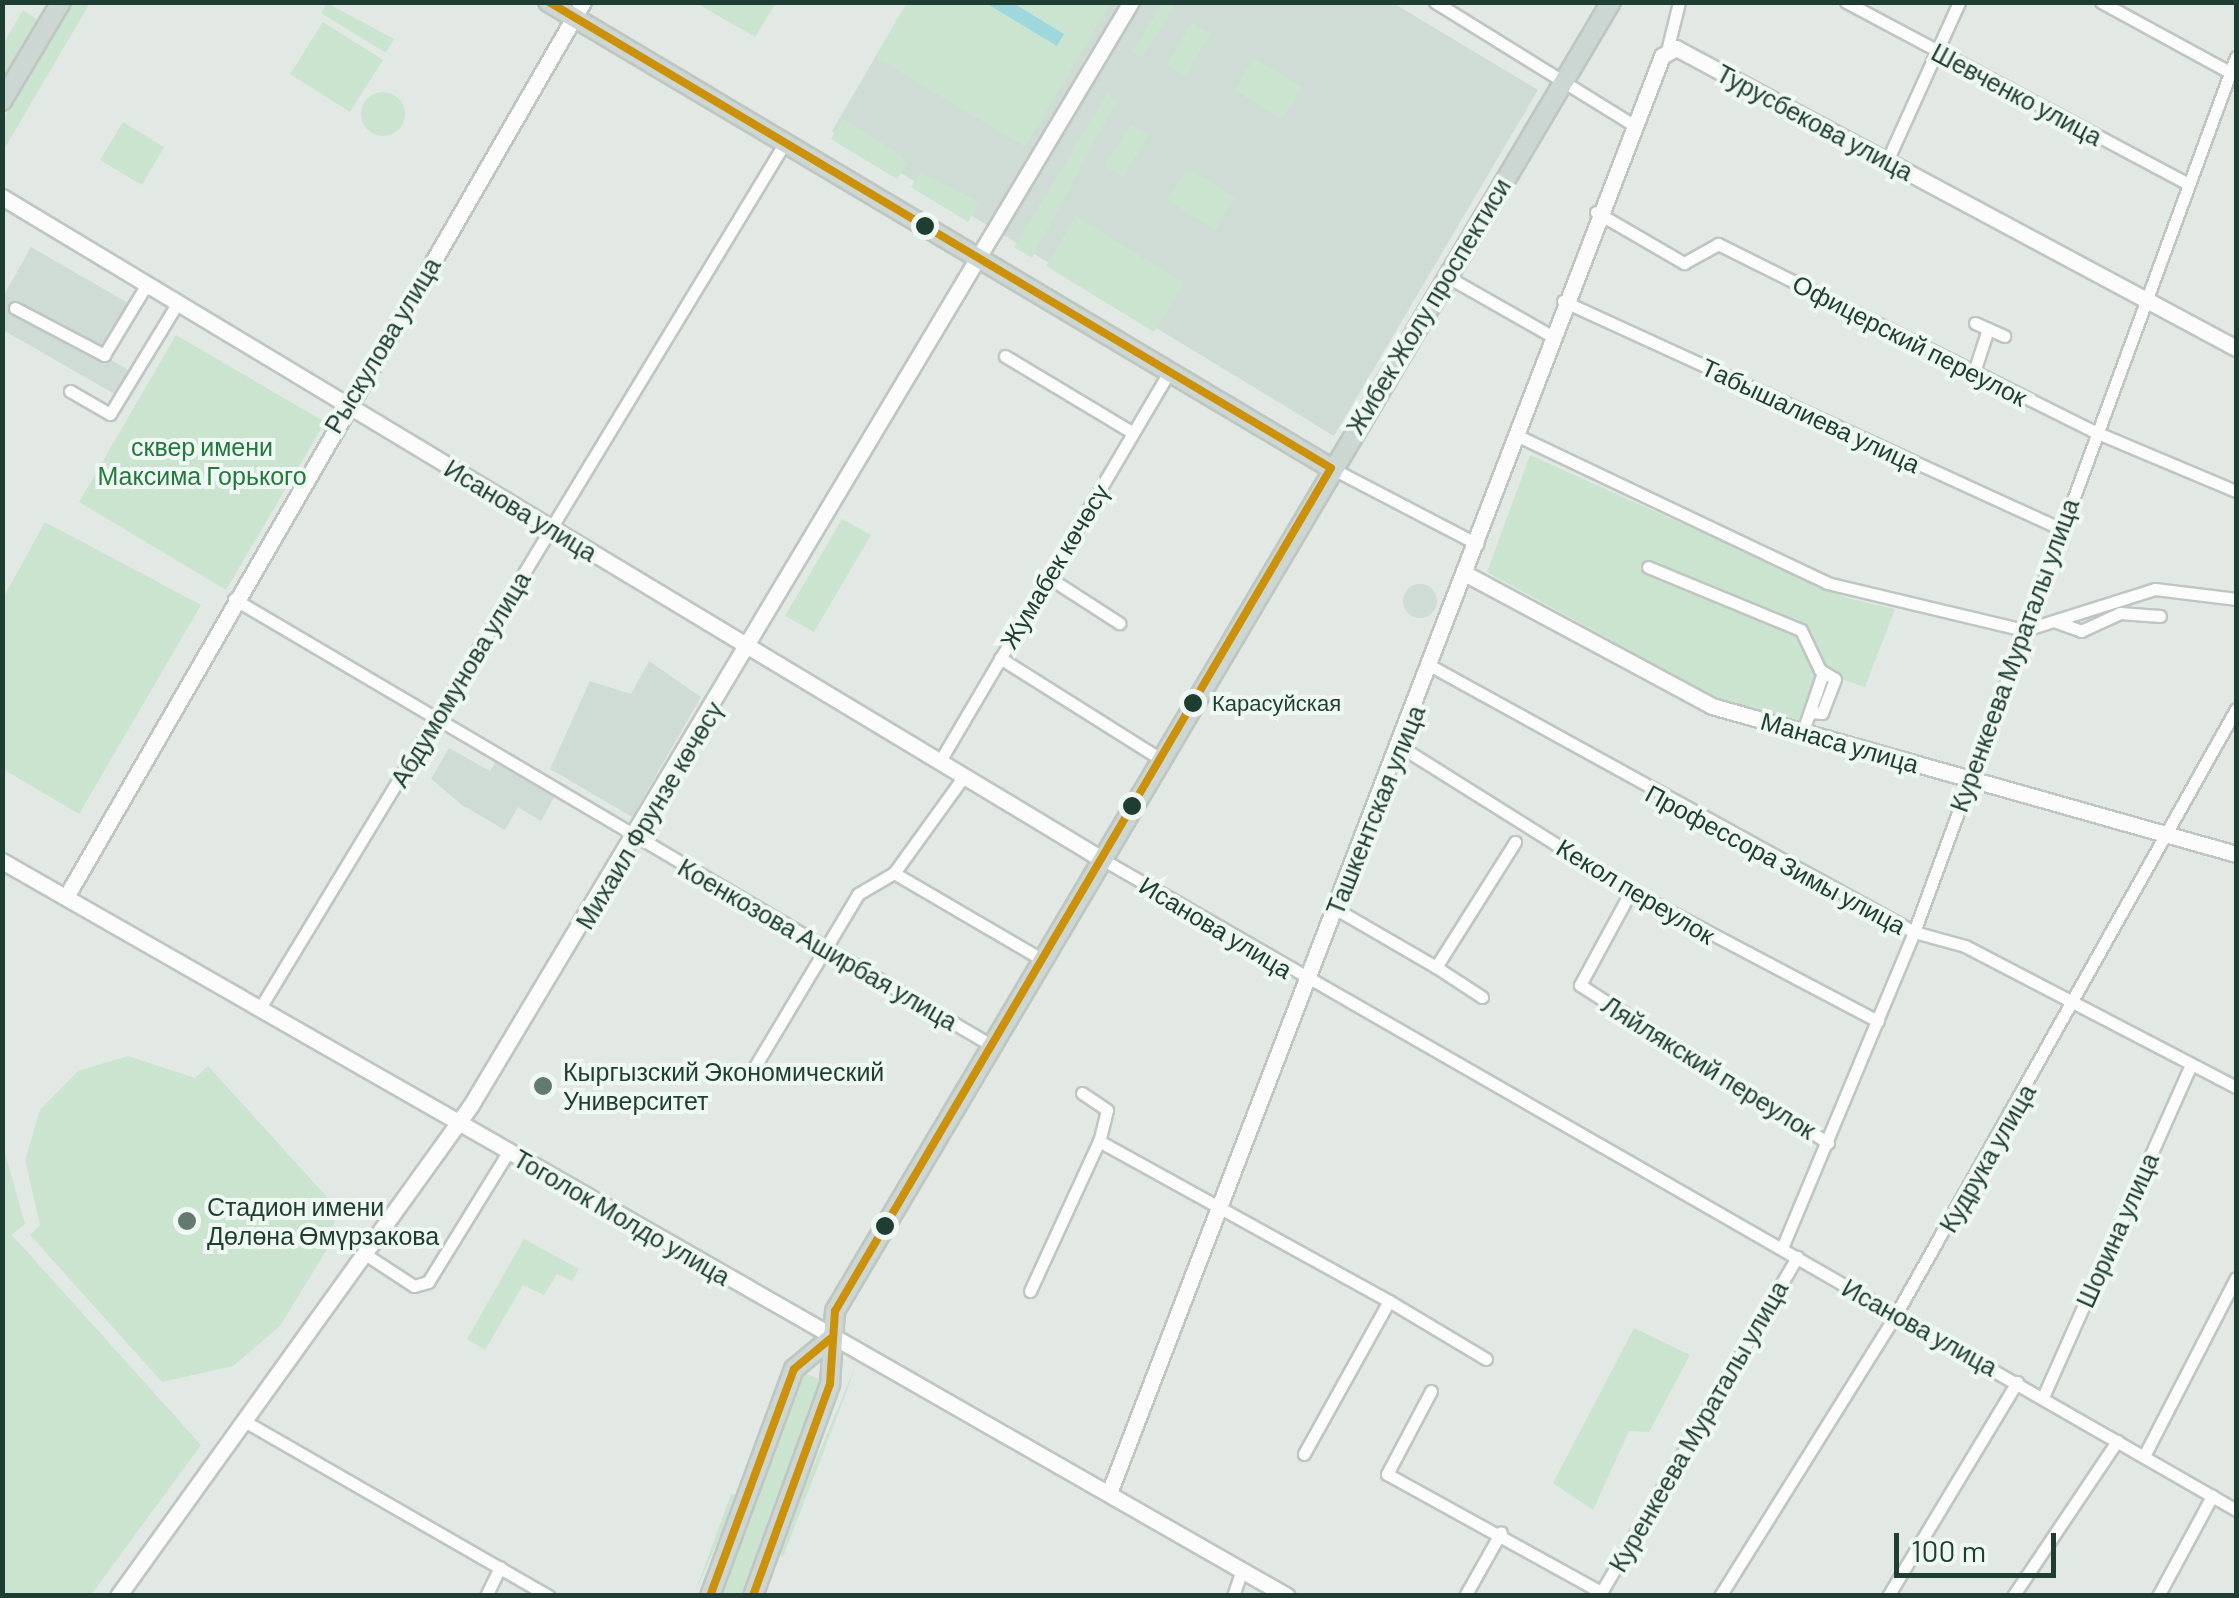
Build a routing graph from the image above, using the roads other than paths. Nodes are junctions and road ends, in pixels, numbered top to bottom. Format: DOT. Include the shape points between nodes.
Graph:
graph roads {
  1 [pos="61,2"];
  2 [pos="548,2"];
  3 [pos="1131,2"];
  4 [pos="1435,2"];
  5 [pos="1611,2"];
  6 [pos="1678,2"];
  7 [pos="1846,2"];
  8 [pos="1959,2"];
  9 [pos="2101,2"];
  10 [pos="579,11"];
  11 [pos="1667,51"];
  12 [pos="1940,53"];
  13 [pos="2236,58"];
  14 [pos="2230,72"];
  15 [pos="1563,82"];
  16 [pos="2,101"];
  17 [pos="1630,123"];
  18 [pos="784,144"];
  19 [pos="1887,160"];
  20 [pos="2188,184"];
  21 [pos="2,198"];
  22 [pos="1596,212"];
  23 [pos="974,257"];
  24 [pos="1446,276"];
  25 [pos="148,284"];
  26 [pos="2146,299"];
  27 [pos="1563,301"];
  28 [pos="178,302"];
  29 [pos="15,308"];
  30 [pos="1975,323"];
  31 [pos="1988,329"];
  32 [pos="1550,335"];
  33 [pos="2004,336"];
  34 [pos="2236,348"];
  35 [pos="1005,356"];
  36 [pos="1169,372"];
  37 [pos="1974,372"];
  38 [pos="70,391"];
  39 [pos="346,406"];
  40 [pos="2093,431"];
  41 [pos="1133,434"];
  42 [pos="1516,435"];
  43 [pos="1332,468"];
  44 [pos="2236,491"];
  45 [pos="552,528"];
  46 [pos="2059,528"];
  47 [pos="1477,544"];
  48 [pos="1648,567"];
  49 [pos="1466,574"];
  50 [pos="1048,577"];
  51 [pos="234,599"];
  52 [pos="2236,599"];
  53 [pos="2160,616"];
  54 [pos="2054,621"];
  55 [pos="1120,624"];
  56 [pos="2025,630"];
  57 [pos="748,648"];
  58 [pos="1000,658"];
  59 [pos="1431,666"];
  60 [pos="2236,710"];
  61 [pos="439,714"];
  62 [pos="1804,731"];
  63 [pos="1400,747"];
  64 [pos="1160,758"];
  65 [pos="940,761"];
  66 [pos="964,776"];
  67 [pos="1970,778"];
  68 [pos="2168,828"];
  69 [pos="641,834"];
  70 [pos="1515,842"];
  71 [pos="2236,854"];
  72 [pos="1100,858"];
  73 [pos="2,861"];
  74 [pos="894,873"];
  75 [pos="1632,890"];
  76 [pos="66,898"];
  77 [pos="1336,909"];
  78 [pos="1914,932"];
  79 [pos="825,946"];
  80 [pos="1041,958"];
  81 [pos="1436,967"];
  82 [pos="1306,980"];
  83 [pos="1482,997"];
  84 [pos="2077,1004"];
  85 [pos="260,1008"];
  86 [pos="1878,1021"];
  87 [pos="991,1044"];
  88 [pos="2192,1064"];
  89 [pos="754,1068"];
  90 [pos="2236,1087"];
  91 [pos="1082,1093"];
  92 [pos="460,1122"];
  93 [pos="1099,1141"];
  94 [pos="1828,1142"];
  95 [pos="509,1151"];
  96 [pos="1222,1202"];
  97 [pos="1782,1248"];
  98 [pos="368,1256"];
  99 [pos="1797,1257"];
  100 [pos="2236,1278"];
  101 [pos="1030,1291"];
  102 [pos="1389,1301"];
  103 [pos="1896,1316"];
  104 [pos="830,1338"];
  105 [pos="1486,1359"];
  106 [pos="2017,1382"];
  107 [pos="1431,1391"];
  108 [pos="2043,1396"];
  109 [pos="246,1422"];
  110 [pos="2118,1441"];
  111 [pos="1304,1454"];
  112 [pos="2144,1456"];
  113 [pos="1109,1493"];
  114 [pos="2212,1496"];
  115 [pos="2236,1510"];
  116 [pos="1500,1532"];
  117 [pos="500,1568"];
  118 [pos="1242,1570"];
  119 [pos="1600,1594"];
  120 [pos="118,1596"];
  121 [pos="486,1596"];
  122 [pos="549,1596"];
  123 [pos="710,1596"];
  124 [pos="753,1596"];
  125 [pos="1233,1596"];
  126 [pos="1287,1596"];
  127 [pos="1465,1596"];
  128 [pos="1720,1596"];
  129 [pos="1888,1596"];
  130 [pos="2013,1596"];
  131 [pos="2158,1596"];
  1 -- 16 [label="main road"];
  2 -- 10 [label="main road"];
  3 -- 23 [label="street, Михаил Фрунзе көчөсү"];
  4 -- 15 [label="street"];
  5 -- 15 [label="main road, Жибек Жолу проспектиси"];
  6 -- 11 [label="street"];
  7 -- 12 [label="street, Шевченко улица"];
  8 -- 12 [label="street"];
  9 -- 14 [label="street"];
  10 -- 18 [label="main road"];
  10 -- 39 [label="street, Рыскулова улица"];
  11 -- 17 [label="street"];
  11 -- 19 [label="street, Турусбекова улица"];
  12 -- 19 [label="street"];
  12 -- 20 [label="street, Шевченко улица"];
  13 -- 14 [label="street, Куренкеева Мураталы улица"];
  14 -- 20 [label="street, Куренкеева Мураталы улица"];
  15 -- 17 [label="street"];
  15 -- 24 [label="main road, Жибек Жолу проспектиси"];
  17 -- 22 [label="street, Ташкентская улица"];
  18 -- 23 [label="main road"];
  18 -- 45 [label="street, Абдумомунова улица"];
  19 -- 26 [label="street, Турусбекова улица"];
  20 -- 26 [label="street, Куренкеева Мураталы улица"];
  21 -- 25 [label="street, Исанова улица"];
  22 -- 27 [label="street, Ташкентская улица"];
  22 -- 37 [label="street, Офицерский переулок" via="1684,262 1718,244"];
  23 -- 36 [label="main road"];
  23 -- 57 [label="street, Михаил Фрунзе көчөсү"];
  24 -- 32 [label="street"];
  24 -- 43 [label="main road, Жибек Жолу проспектиси"];
  25 -- 28 [label="street, Исанова улица"];
  25 -- 29 [label="street" via="104,355"];
  26 -- 34 [label="street, Турусбекова улица"];
  26 -- 40 [label="street, Куренкеева Мураталы улица"];
  27 -- 32 [label="street, Ташкентская улица"];
  27 -- 46 [label="street, Табышалиева улица"];
  28 -- 38 [label="street" via="110,414"];
  28 -- 39 [label="street, Исанова улица"];
  30 -- 31 [label="street"];
  31 -- 33 [label="street"];
  31 -- 37 [label="street"];
  32 -- 42 [label="street, Ташкентская улица"];
  35 -- 41 [label="street"];
  36 -- 41 [label="street, Жумабек көчөсү"];
  36 -- 43 [label="main road"];
  37 -- 40 [label="street, Офицерский переулок"];
  39 -- 45 [label="street, Исанова улица"];
  39 -- 51 [label="street, Рыскулова улица"];
  40 -- 44 [label="street, Офицерский переулок"];
  40 -- 46 [label="street, Куренкеева Мураталы улица"];
  41 -- 50 [label="street, Жумабек көчөсү"];
  42 -- 47 [label="street, Ташкентская улица"];
  42 -- 56 [label="street" via="1827,583"];
  43 -- 47 [label="street"];
  43 -- 64 [label="main road, Жибек Жолу проспектиси"];
  45 -- 57 [label="street, Исанова улица"];
  45 -- 61 [label="street, Абдумомунова улица"];
  46 -- 56 [label="street, Куренкеева Мураталы улица"];
  47 -- 49 [label="street, Ташкентская улица"];
  48 -- 62 [label="street" via="1801,630 1823,673"];
  49 -- 59 [label="street, Ташкентская улица"];
  49 -- 62 [label="street, Манаса улица" via="1712,706"];
  50 -- 55 [label="street"];
  50 -- 58 [label="street, Жумабек көчөсү"];
  51 -- 61 [label="street, Коенкозова Аширбая улица"];
  51 -- 76 [label="street, Рыскулова улица"];
  52 -- 54 [label="street" via="2155,589"];
  53 -- 54 [label="street" via="2120,612 2081,631"];
  54 -- 56 [label="street"];
  56 -- 67 [label="street, Куренкеева Мураталы улица"];
  57 -- 65 [label="street, Исанова улица"];
  57 -- 69 [label="street, Михаил Фрунзе көчөсү"];
  58 -- 64 [label="street"];
  58 -- 65 [label="street, Жумабек көчөсү"];
  59 -- 63 [label="street, Ташкентская улица"];
  59 -- 78 [label="street, Профессора Зимы улица"];
  60 -- 68 [label="street, Кудрука улица"];
  61 -- 69 [label="street, Коенкозова Аширбая улица"];
  61 -- 85 [label="street, Абдумомунова улица"];
  62 -- 67 [label="street, Манаса улица"];
  63 -- 75 [label="street, Кекол переулок"];
  63 -- 77 [label="street, Ташкентская улица"];
  64 -- 72 [label="main road, Жибек Жолу проспектиси"];
  65 -- 66 [label="street, Исанова улица"];
  66 -- 72 [label="street, Исанова улица"];
  66 -- 74 [label="street"];
  67 -- 68 [label="street, Манаса улица"];
  67 -- 78 [label="street, Куренкеева Мураталы улица"];
  68 -- 71 [label="street, Манаса улица"];
  68 -- 84 [label="street, Кудрука улица"];
  69 -- 79 [label="street, Коенкозова Аширбая улица" via="650,849"];
  69 -- 92 [label="street, Михаил Фрунзе көчөсү"];
  70 -- 81 [label="street"];
  72 -- 80 [label="main road, Жибек Жолу проспектиси"];
  72 -- 82 [label="street, Исанова улица"];
  73 -- 76 [label="street, Тоголок Молдо улица"];
  74 -- 79 [label="street" via="858,894"];
  74 -- 80 [label="street"];
  75 -- 86 [label="street, Кекол переулок"];
  75 -- 94 [label="street, Ляйлякский переулок" via="1580,985"];
  76 -- 85 [label="street, Тоголок Молдо улица"];
  77 -- 81 [label="street"];
  77 -- 82 [label="street, Ташкентская улица"];
  78 -- 84 [label="street, Профессора Зимы улица" via="1965,946"];
  78 -- 86 [label="street, Куренкеева Мураталы улица"];
  79 -- 87 [label="street, Коенкозова Аширбая улица"];
  79 -- 89 [label="street"];
  80 -- 87 [label="main road, Жибек Жолу проспектиси"];
  81 -- 83 [label="street"];
  82 -- 96 [label="street, Ташкентская улица"];
  82 -- 97 [label="street, Исанова улица"];
  84 -- 88 [label="street, Профессора Зимы улица"];
  84 -- 103 [label="street, Кудрука улица"];
  85 -- 92 [label="street, Тоголок Молдо улица"];
  86 -- 94 [label="street, Куренкеева Мураталы улица"];
  87 -- 104 [label="main road, Жибек Жолу проспектиси" via="835,1310"];
  88 -- 90 [label="street, Профессора Зимы улица"];
  88 -- 108 [label="street, Шорина улица"];
  91 -- 93 [label="street" via="1107,1110"];
  92 -- 95 [label="street, Тоголок Молдо улица"];
  92 -- 98 [label="street, Михаил Фрунзе көчөсү"];
  93 -- 96 [label="street"];
  93 -- 101 [label="street"];
  94 -- 97 [label="street, Куренкеева Мураталы улица"];
  95 -- 98 [label="street" via="428,1282 414,1286"];
  95 -- 104 [label="street, Тоголок Молдо улица"];
  96 -- 102 [label="street"];
  96 -- 113 [label="street, Ташкентская улица"];
  97 -- 99 [label="street, Исанова улица"];
  98 -- 109 [label="street, Михаил Фрунзе көчөсү"];
  99 -- 103 [label="street, Исанова улица"];
  99 -- 119 [label="street, Куренкеева Мураталы улица"];
  100 -- 112 [label="street"];
  102 -- 105 [label="street"];
  102 -- 111 [label="street"];
  103 -- 106 [label="street, Исанова улица"];
  103 -- 128 [label="street, Кудрука улица"];
  104 -- 113 [label="street, Тоголок Молдо улица"];
  104 -- 123 [label="main road, Жибек Жолу проспектиси" via="794,1369"];
  104 -- 124 [label="main road, Жибек Жолу проспектиси" via="830,1384"];
  106 -- 108 [label="street, Исанова улица"];
  106 -- 129 [label="street"];
  107 -- 116 [label="street" via="1388,1474"];
  108 -- 110 [label="street, Исанова улица"];
  109 -- 117 [label="street"];
  109 -- 120 [label="street, Михаил Фрунзе көчөсү"];
  110 -- 112 [label="street, Исанова улица"];
  110 -- 130 [label="street"];
  112 -- 114 [label="street, Исанова улица"];
  113 -- 118 [label="street, Тоголок Молдо улица"];
  114 -- 115 [label="street, Исанова улица"];
  114 -- 131 [label="street"];
  116 -- 119 [label="street"];
  116 -- 127 [label="street"];
  117 -- 121 [label="street"];
  117 -- 122 [label="street"];
  118 -- 125 [label="street"];
  118 -- 126 [label="street, Тоголок Молдо улица"];
}
